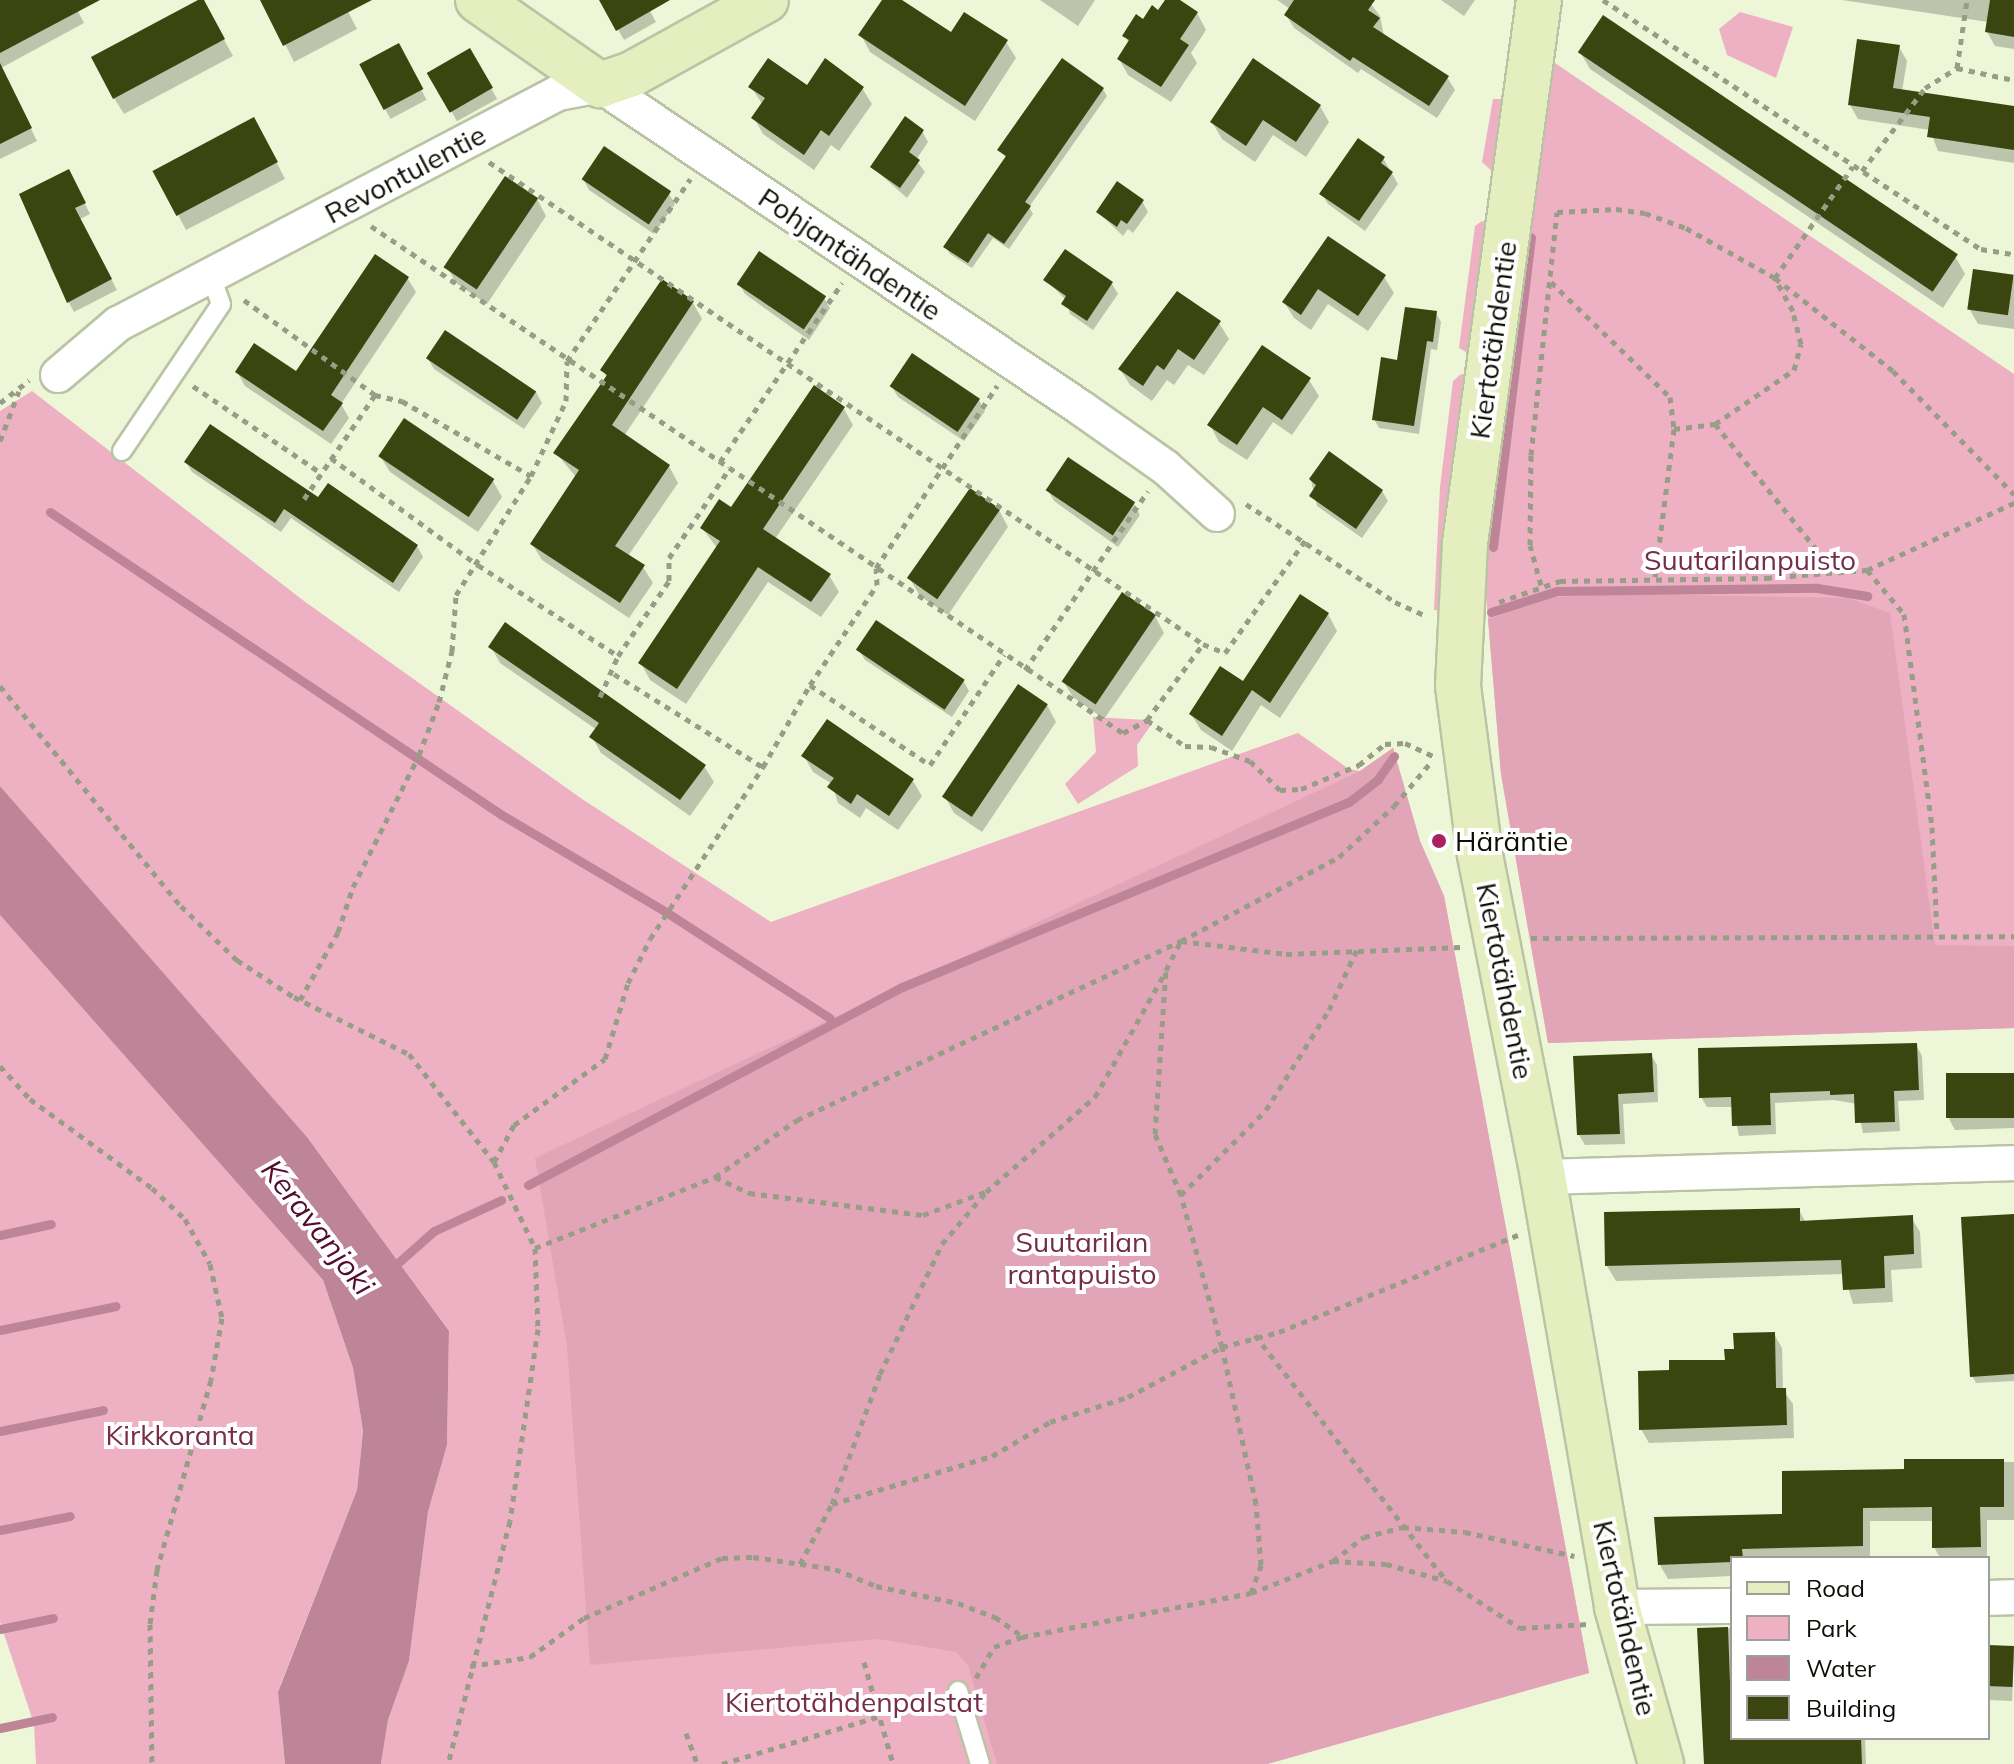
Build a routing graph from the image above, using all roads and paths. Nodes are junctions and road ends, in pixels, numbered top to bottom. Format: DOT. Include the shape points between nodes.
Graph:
graph roads {
  1 [pos="478,0"];
  2 [pos="766,0"];
  3 [pos="1539,0"];
  4 [pos="1603,0"];
  5 [pos="1967,0"];
  6 [pos="1957,68"];
  7 [pos="2014,80"];
  8 [pos="600,85"];
  9 [pos="707,155"];
  10 [pos="482,157"];
  11 [pos="1853,166"];
  12 [pos="1862,171"];
  13 [pos="364,221"];
  14 [pos="2014,254"];
  15 [pos="636,258"];
  16 [pos="859,259"];
  17 [pos="211,277"];
  18 [pos="1775,278"];
  19 [pos="1551,281"];
  20 [pos="241,297"];
  21 [pos="567,361"];
  22 [pos="788,363"];
  23 [pos="1012,363"];
  24 [pos="174,374"];
  25 [pos="58,375"];
  26 [pos="19,390"];
  27 [pos="375,395"];
  28 [pos="1715,424"];
  29 [pos="1674,429"];
  30 [pos="0,441"];
  31 [pos="122,451"];
  32 [pos="331,458"];
  33 [pos="720,462"];
  34 [pos="942,467"];
  35 [pos="1165,467"];
  36 [pos="730,468"];
  37 [pos="321,473"];
  38 [pos="531,476"];
  39 [pos="2014,494"];
  40 [pos="304,499"];
  41 [pos="2014,503"];
  42 [pos="1208,504"];
  43 [pos="1305,541"];
  44 [pos="478,565"];
  45 [pos="876,568"];
  46 [pos="1096,568"];
  47 [pos="1867,570"];
  48 [pos="1836,573"];
  49 [pos="1655,577"];
  50 [pos="1541,585"];
  51 [pos="1460,620"];
  52 [pos="1203,644"];
  53 [pos="1004,655"];
  54 [pos="618,656"];
  55 [pos="1025,670"];
  56 [pos="614,674"];
  57 [pos="810,685"];
  58 [pos="0,686"];
  59 [pos="600,697"];
  60 [pos="1147,720"];
  61 [pos="763,767"];
  62 [pos="1937,935"];
  63 [pos="2014,936"];
  64 [pos="1527,938"];
  65 [pos="1181,941"];
  66 [pos="1474,946"];
  67 [pos="1357,949"];
  68 [pos="1166,970"];
  69 [pos="300,1001"];
  70 [pos="0,1066"];
  71 [pos="494,1162"];
  72 [pos="2014,1163"];
  73 [pos="715,1177"];
  74 [pos="1543,1177"];
  75 [pos="986,1192"];
  76 [pos="1181,1195"];
  77 [pos="1523,1233"];
  78 [pos="535,1248"];
  79 [pos="1255,1335"];
  80 [pos="1222,1347"];
  81 [pos="832,1504"];
  82 [pos="1403,1527"];
  83 [pos="1579,1557"];
  84 [pos="1333,1561"];
  85 [pos="800,1564"];
  86 [pos="1447,1581"];
  87 [pos="1251,1593"];
  88 [pos="2014,1597"];
  89 [pos="1990,1598"];
  90 [pos="1730,1606"];
  91 [pos="1605,1616"];
  92 [pos="1022,1637"];
  93 [pos="864,1662"];
  94 [pos="470,1666"];
  95 [pos="958,1691"];
  96 [pos="880,1716"];
  97 [pos="686,1733"];
  98 [pos="152,1764"];
  99 [pos="448,1764"];
  100 [pos="697,1764"];
  101 [pos="722,1764"];
  102 [pos="893,1764"];
  103 [pos="980,1764"];
  104 [pos="1661,1764"];
  1 -- 8 [label="street, Pohjantähdentie"];
  2 -- 8 [label="street, Revontulentie" via="632,74"];
  3 -- 51 [label="street, Kiertotähdentie" via="1465,543"];
  4 -- 11 [label="path"];
  5 -- 6 [label="path"];
  6 -- 7 [label="path"];
  6 -- 12 [label="path" via="1925,88"];
  8 -- 9 [label="street, Pohjantähdentie"];
  8 -- 17 [label="street, Revontulentie" via="558,93"];
  9 -- 15 [label="path"];
  9 -- 16 [label="street, Pohjantähdentie"];
  10 -- 15 [label="path"];
  11 -- 12 [label="path"];
  11 -- 18 [label="path"];
  12 -- 14 [label="path" via="1981,249"];
  13 -- 21 [label="path"];
  15 -- 21 [label="path"];
  15 -- 22 [label="path"];
  16 -- 22 [label="path"];
  16 -- 23 [label="street, Pohjantähdentie"];
  17 -- 24 [label="lane" via="221,304"];
  17 -- 25 [label="street, Revontulentie" via="118,324"];
  18 -- 19 [label="path" via="1686,228 1616,209 1557,212"];
  18 -- 28 [label="path" via="1793,311 1801,344 1794,370"];
  18 -- 39 [label="path" via="1893,371"];
  19 -- 29 [label="path" via="1624,359 1670,397"];
  19 -- 50 [label="path" via="1531,455 1530,545"];
  20 -- 27 [label="path"];
  21 -- 33 [label="path"];
  21 -- 38 [label="path" via="566,401"];
  22 -- 33 [label="path"];
  22 -- 34 [label="path"];
  23 -- 34 [label="path"];
  23 -- 35 [label="street, Pohjantähdentie"];
  24 -- 31 [label="lane"];
  24 -- 37 [label="path"];
  26 -- 30 [label="path"];
  27 -- 32 [label="path"];
  27 -- 38 [label="path" via="402,401"];
  28 -- 29 [label="path"];
  28 -- 48 [label="path"];
  29 -- 49 [label="path"];
  32 -- 37 [label="path"];
  32 -- 44 [label="path"];
  33 -- 36 [label="path"];
  34 -- 45 [label="path"];
  34 -- 46 [label="path"];
  35 -- 42 [label="street, Pohjantähdentie"];
  35 -- 46 [label="path"];
  36 -- 45 [label="path"];
  36 -- 54 [label="path" via="669,558 669,581"];
  37 -- 40 [label="path"];
  38 -- 44 [label="path"];
  41 -- 47 [label="path"];
  42 -- 43 [label="path" via="1256,506"];
  43 -- 51 [label="path" via="1395,602 1435,619"];
  43 -- 52 [label="path" via="1225,653"];
  44 -- 54 [label="path"];
  44 -- 69 [label="path" via="456,595 452,651 417,758 378,831 338,932"];
  45 -- 53 [label="path"];
  45 -- 57 [label="path" via="877,585"];
  46 -- 52 [label="path"];
  46 -- 55 [label="path"];
  47 -- 48 [label="path"];
  47 -- 62 [label="path" via="1904,614 1932,827"];
  48 -- 49 [label="path"];
  49 -- 50 [label="path"];
  50 -- 51 [label="path"];
  51 -- 74 [label="street, Kiertotähdentie" via="1464,753"];
  52 -- 60 [label="path"];
  53 -- 55 [label="path"];
  53 -- 57 [label="path" via="930,765"];
  54 -- 56 [label="path"];
  55 -- 60 [label="path" via="1123,733"];
  56 -- 59 [label="path"];
  56 -- 61 [label="path"];
  57 -- 61 [label="path"];
  58 -- 69 [label="path" via="181,906 237,960"];
  60 -- 65 [label="path" via="1185,746 1211,747 1250,761 1280,790 1301,789 1359,765 1385,744 1405,743 1436,757 1339,857"];
  61 -- 71 [label="path" via="650,939 628,983 605,1059 514,1125"];
  62 -- 63 [label="path"];
  62 -- 64 [label="path"];
  65 -- 67 [label="path" via="1286,954"];
  65 -- 68 [label="path"];
  65 -- 73 [label="path" via="797,1120"];
  66 -- 67 [label="path" via="1410,952"];
  67 -- 76 [label="path" via="1329,1010 1266,1110"];
  68 -- 75 [label="path" via="1095,1097"];
  68 -- 76 [label="path" via="1155,1134"];
  69 -- 71 [label="path" via="409,1054"];
  70 -- 98 [label="path" via="30,1099 152,1188 185,1219 213,1277 222,1318 211,1380 157,1570 150,1624"];
  71 -- 78 [label="path"];
  72 -- 74 [label="street"];
  73 -- 75 [label="path" via="749,1193 923,1215"];
  73 -- 78 [label="path"];
  74 -- 91 [label="street, Kiertotähdentie"];
  75 -- 81 [label="path" via="942,1244 913,1298"];
  76 -- 80 [label="path"];
  77 -- 79 [label="path" via="1279,1332"];
  78 -- 94 [label="path" via="538,1329 512,1507"];
  79 -- 80 [label="path"];
  79 -- 82 [label="path"];
  80 -- 81 [label="path" via="1128,1397 1050,1422 992,1456"];
  80 -- 87 [label="path" via="1256,1504 1261,1565"];
  81 -- 85 [label="path"];
  82 -- 83 [label="path" via="1465,1532"];
  82 -- 84 [label="path" via="1364,1537"];
  82 -- 86 [label="path"];
  84 -- 86 [label="path" via="1386,1564"];
  84 -- 87 [label="path"];
  85 -- 92 [label="path" via="958,1603 995,1617"];
  85 -- 94 [label="path" via="722,1558 584,1618 530,1657"];
  86 -- 91 [label="path" via="1520,1628"];
  87 -- 92 [label="path"];
  88 -- 89 [label="street"];
  90 -- 91 [label="street"];
  91 -- 104 [label="street, Kiertotähdentie"];
  92 -- 95 [label="path" via="994,1647 973,1684"];
  93 -- 96 [label="path"];
  94 -- 99 [label="path"];
  95 -- 103 [label="lane"];
  96 -- 101 [label="path"];
  96 -- 102 [label="path"];
  97 -- 100 [label="path"];
}
